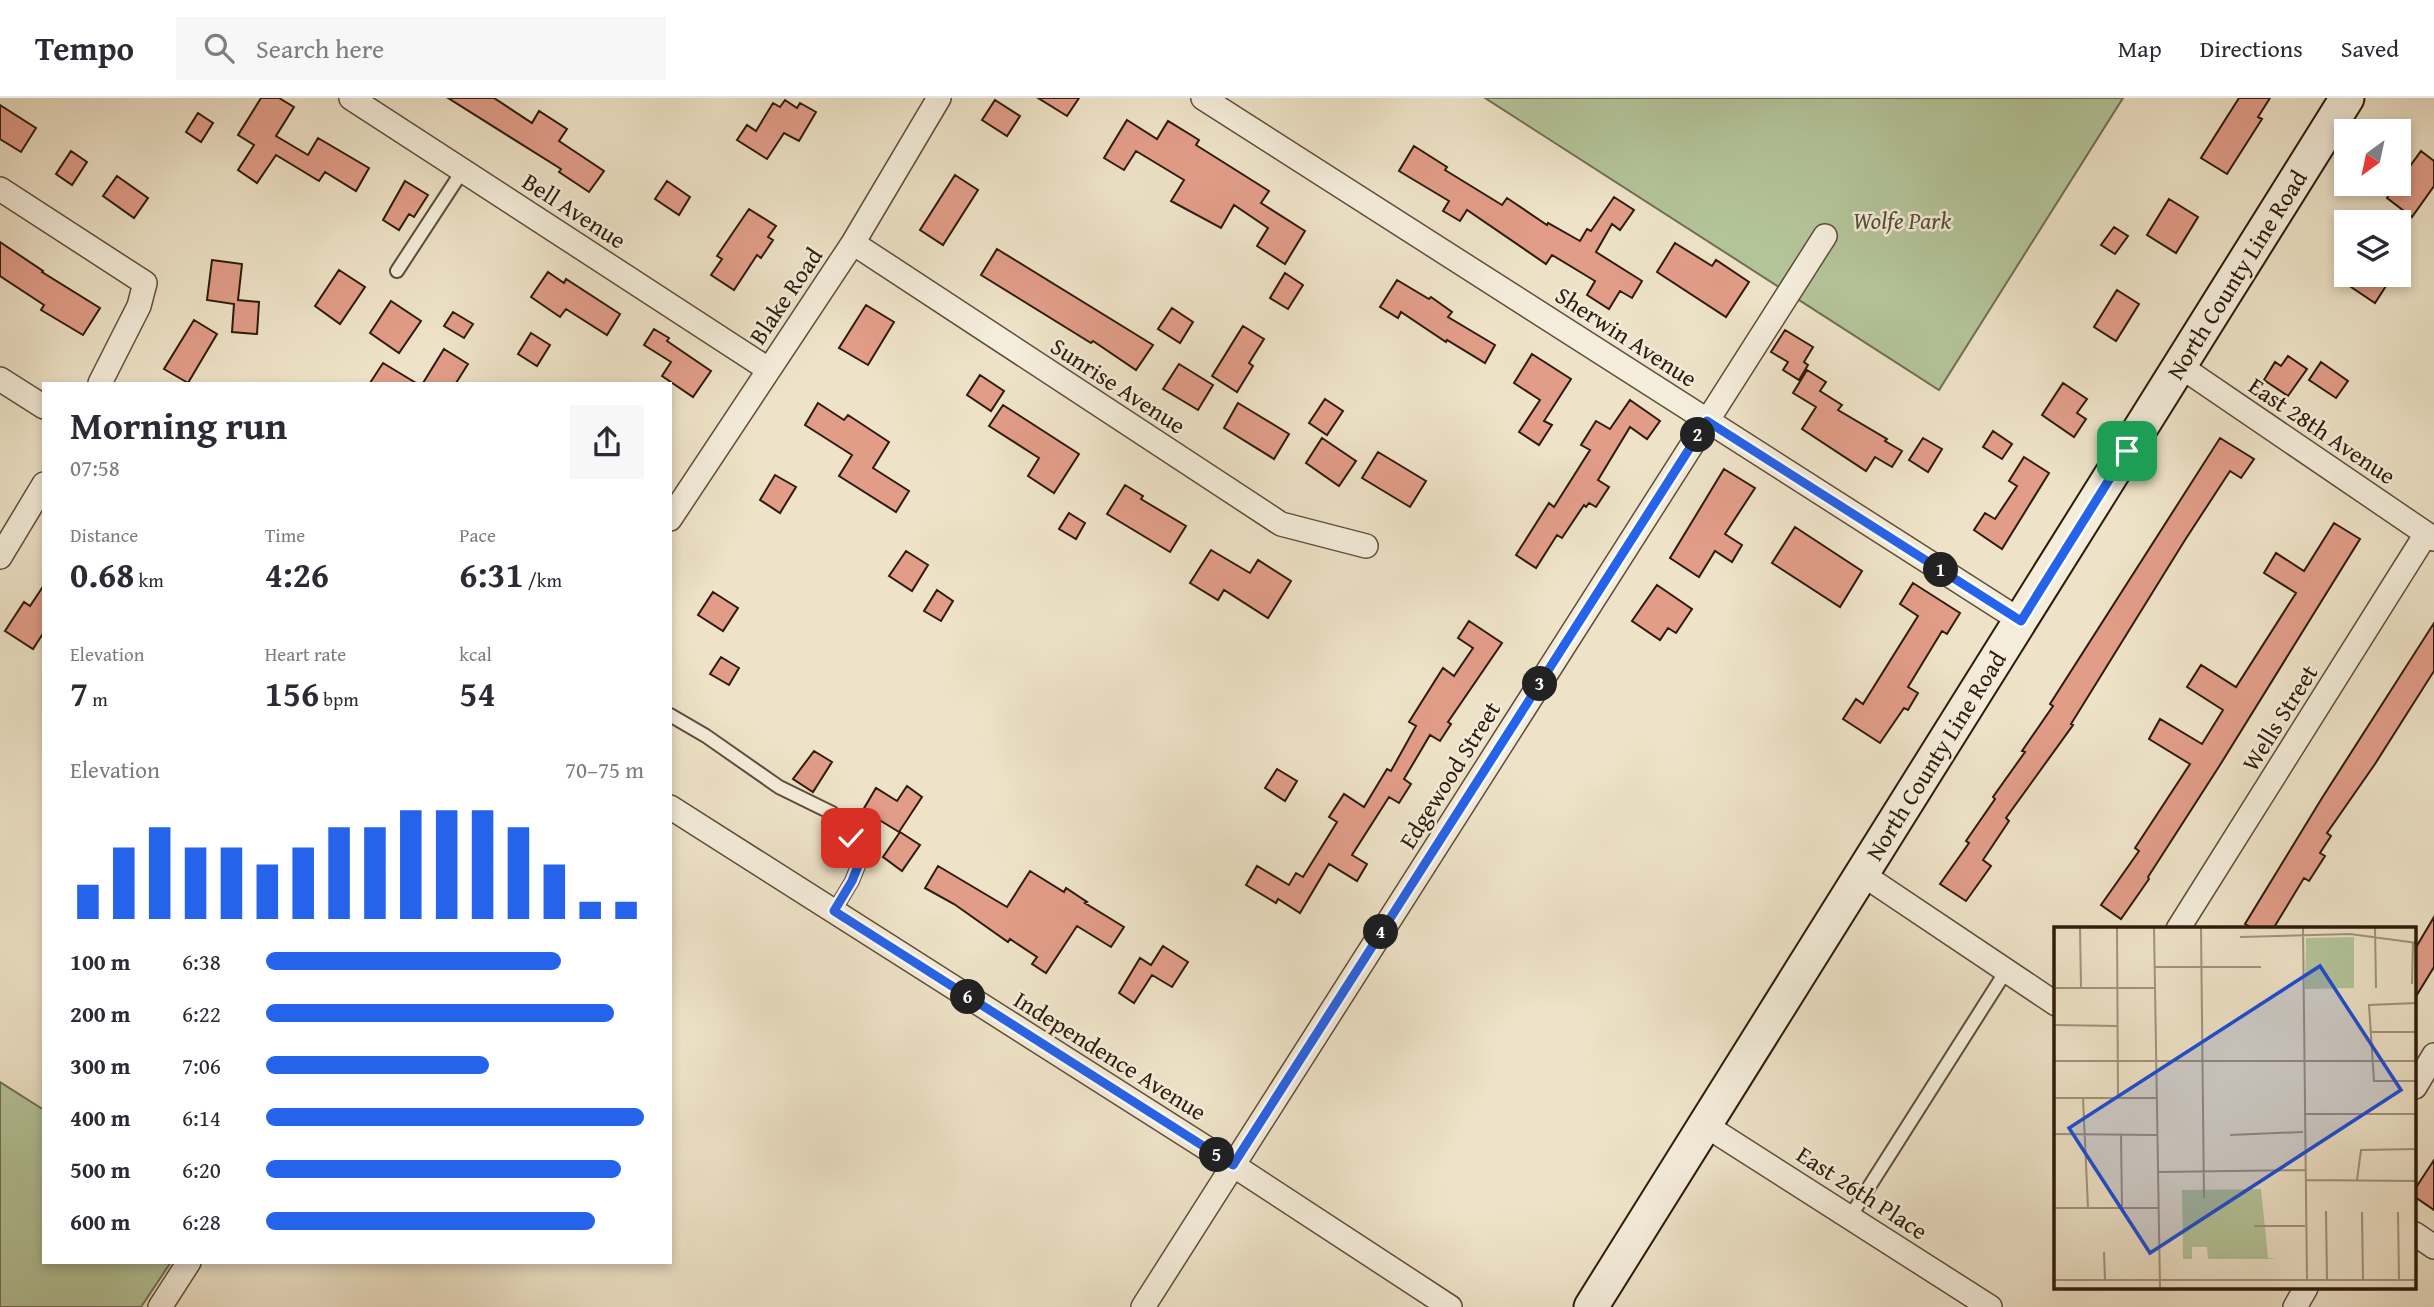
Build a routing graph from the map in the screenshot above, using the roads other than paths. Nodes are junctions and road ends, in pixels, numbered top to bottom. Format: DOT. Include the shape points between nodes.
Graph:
graph roads {
  1 [pos="351,98"];
  2 [pos="939,98"];
  3 [pos="1203,98"];
  4 [pos="2347,98"];
  5 [pos="463,170"];
  6 [pos="0,189"];
  7 [pos="1825,236"];
  8 [pos="853,243"];
  9 [pos="397,271"];
  10 [pos="2180,366"];
  11 [pos="768,369"];
  12 [pos="0,379"];
  13 [pos="101,382"];
  14 [pos="42,406"];
  15 [pos="1707,421"];
  16 [pos="42,487"];
  17 [pos="672,516"];
  18 [pos="2430,537"];
  19 [pos="1366,546"];
  20 [pos="0,557"];
  21 [pos="2021,621"];
  22 [pos="672,716"];
  23 [pos="672,808"];
  24 [pos="1862,874"];
  25 [pos="834,911"];
  26 [pos="2179,927"];
  27 [pos="2006,971"];
  28 [pos="2054,1003"];
  29 [pos="2434,1055"];
  30 [pos="2416,1085"];
  31 [pos="1705,1125"];
  32 [pos="1233,1165"];
  33 [pos="1850,1217"];
  34 [pos="2416,1235"];
  35 [pos="2434,1247"];
  36 [pos="188,1264"];
  37 [pos="2305,1290"];
  38 [pos="1966,1300"];
  39 [pos="160,1307"];
  40 [pos="1143,1307"];
  41 [pos="1450,1307"];
  42 [pos="1591,1307"];
  43 [pos="1990,1307"];
  44 [pos="2294,1307"];
  1 -- 5 [label="street, Bell Avenue"];
  2 -- 8 [label="street, Blake Road"];
  3 -- 15 [label="street, Sherwin Avenue"];
  4 -- 10 [label="main road, North County Line Road"];
  5 -- 9 [label="lane"];
  5 -- 11 [label="street, Bell Avenue"];
  6 -- 13 [label="street" via="145,283 139,306"];
  7 -- 15 [label="street, Edgewood Street"];
  8 -- 11 [label="street, Blake Road"];
  8 -- 19 [label="street, Sunrise Avenue" via="1281,524"];
  10 -- 18 [label="street, East 28th Avenue"];
  10 -- 21 [label="main road, North County Line Road"];
  11 -- 17 [label="street, Blake Road"];
  12 -- 14 [label="street"];
  15 -- 21 [label="street, Sherwin Avenue"];
  15 -- 32 [label="street, Edgewood Street"];
  16 -- 20 [label="street"];
  18 -- 26 [label="street, Wells Street"];
  21 -- 24 [label="main road, North County Line Road"];
  22 -- 25 [label="lane" via="779,787 832,813 851,838 860,861"];
  23 -- 25 [label="street, Independence Avenue"];
  24 -- 27 [label="street"];
  24 -- 31 [label="main road, North County Line Road"];
  25 -- 32 [label="street, Independence Avenue"];
  27 -- 28 [label="street"];
  27 -- 33 [label="lane"];
  29 -- 30 [label="street"];
  31 -- 33 [label="street, East 26th Place"];
  31 -- 42 [label="main road, North County Line Road"];
  32 -- 40 [label="street, Edgewood Street"];
  32 -- 41 [label="street, Independence Avenue"];
  33 -- 38 [label="street, East 26th Place"];
  34 -- 35 [label="street"];
  36 -- 39 [label="street"];
  37 -- 44 [label="street"];
  38 -- 43 [label="street, East 26th Place"];
}
